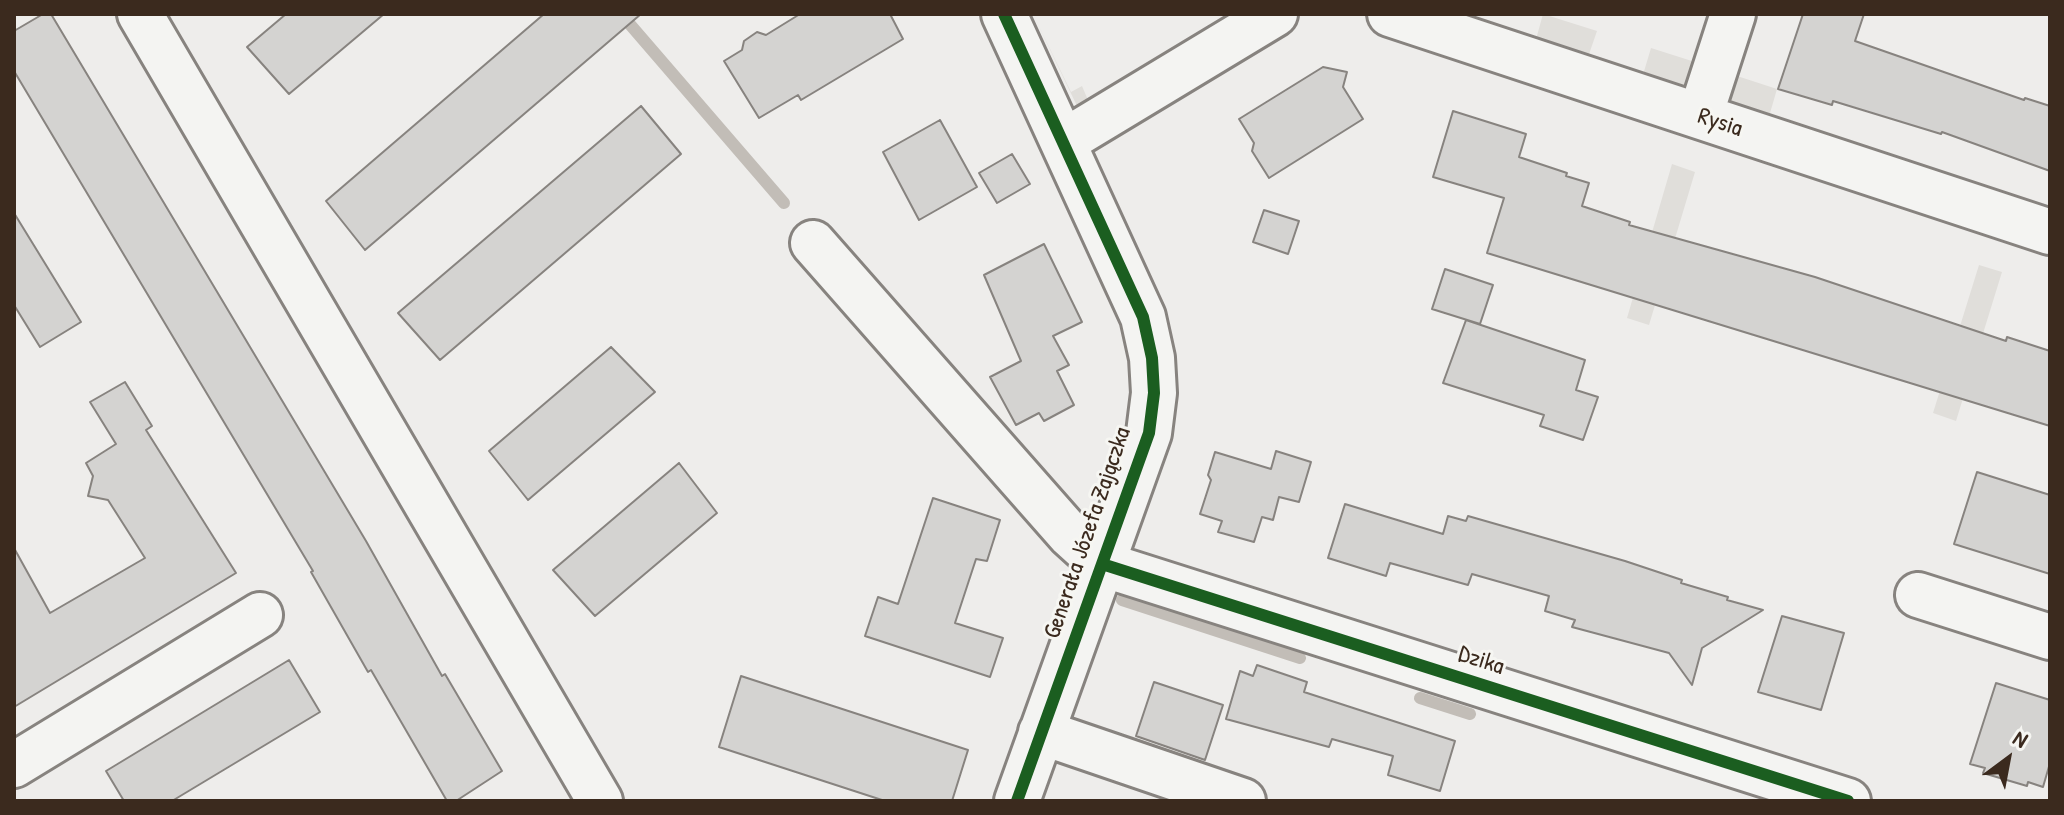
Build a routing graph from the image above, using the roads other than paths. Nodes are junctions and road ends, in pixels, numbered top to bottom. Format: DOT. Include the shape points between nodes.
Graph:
graph roads {
  1 [pos="140,14"];
  2 [pos="1004,14"];
  3 [pos="1275,14"];
  4 [pos="1733,14"];
  5 [pos="1407,17"];
  6 [pos="1700,116"];
  7 [pos="1063,142"];
  8 [pos="2050,232"];
  9 [pos="813,243"];
  10 [pos="1102,564"];
  11 [pos="1918,595"];
  12 [pos="260,615"];
  13 [pos="2050,637"];
  14 [pos="1041,732"];
  15 [pos="14,765"];
  16 [pos="600,801"];
  17 [pos="1017,801"];
  18 [pos="1243,801"];
  19 [pos="1848,801"];
  1 -- 16 [label="street"];
  2 -- 7 [label="street, Generała Józefa Zajączka"];
  3 -- 7 [label="street"];
  4 -- 6 [label="street"];
  5 -- 6 [label="street, Rysia"];
  6 -- 8 [label="street, Rysia"];
  7 -- 10 [label="street, Generała Józefa Zajączka" via="1143,317 1152,358 1149,433"];
  9 -- 10 [label="street" via="1070,535"];
  10 -- 14 [label="street, Generała Józefa Zajączka"];
  10 -- 19 [label="street, Dzika"];
  11 -- 13 [label="street"];
  12 -- 15 [label="street"];
  14 -- 17 [label="street, Generała Józefa Zajączka"];
  14 -- 18 [label="street"];
}
